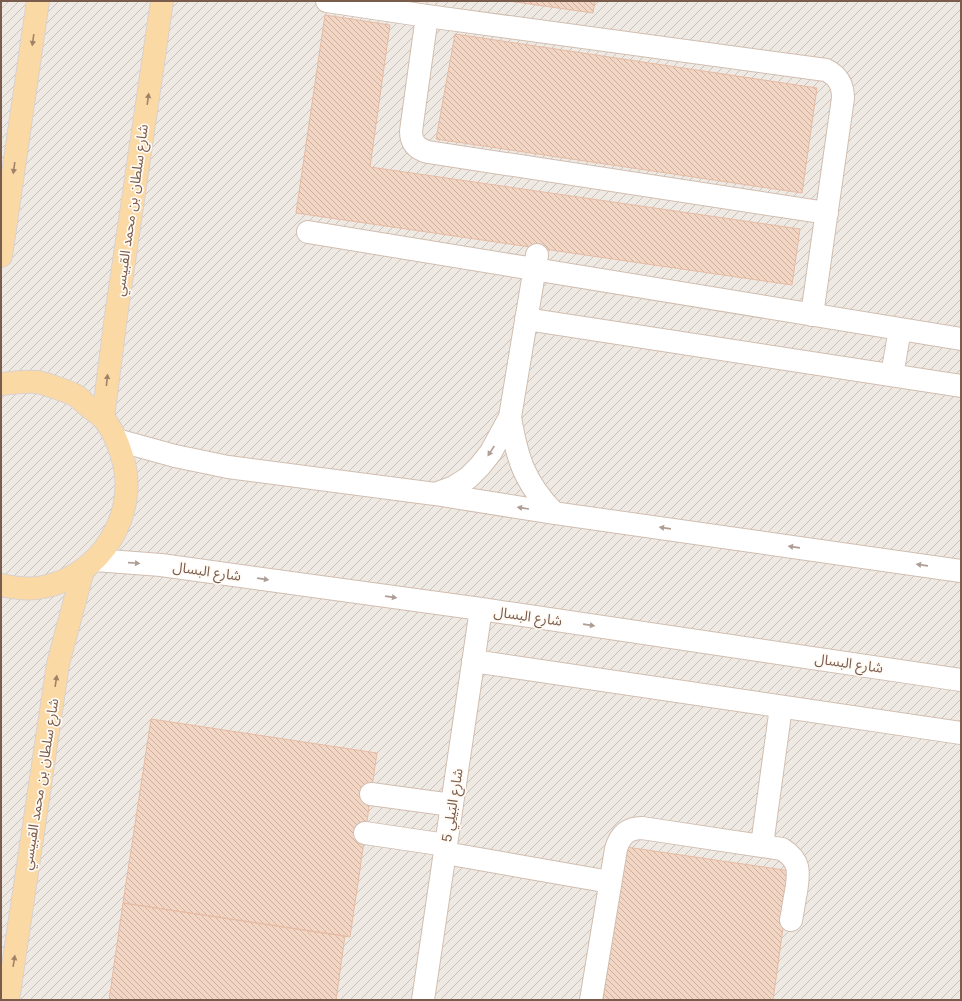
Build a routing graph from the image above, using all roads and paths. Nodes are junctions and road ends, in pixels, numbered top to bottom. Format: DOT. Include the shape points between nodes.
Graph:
graph roads {
  1 [pos="38,1"];
  2 [pos="162,1"];
  3 [pos="327,1"];
  4 [pos="428,16"];
  5 [pos="827,213"];
  6 [pos="308,232"];
  7 [pos="1,256"];
  8 [pos="535,262"];
  9 [pos="812,315"];
  10 [pos="526,318"];
  11 [pos="900,329"];
  12 [pos="961,339"];
  13 [pos="892,375"];
  14 [pos="1,384"];
  15 [pos="961,386"];
  16 [pos="510,417"];
  17 [pos="103,418"];
  18 [pos="117,440"];
  19 [pos="435,494"];
  20 [pos="554,513"];
  21 [pos="89,565"];
  22 [pos="961,571"];
  23 [pos="1,585"];
  24 [pos="481,609"];
  25 [pos="473,661"];
  26 [pos="961,680"];
  27 [pos="781,707"];
  28 [pos="961,733"];
  29 [pos="371,794"];
  30 [pos="452,805"];
  31 [pos="365,833"];
  32 [pos="762,846"];
  33 [pos="445,849"];
  34 [pos="610,882"];
  35 [pos="791,920"];
  36 [pos="8,1000"];
  37 [pos="423,1000"];
  38 [pos="591,1000"];
  1 -- 7 [label="main road, one-way"];
  17 -- 2 [label="main road, شارع سلطان بن محمد القبيسي, one-way"];
  3 -- 4 [label="street"];
  4 -- 5 [label="street" via="411,131 413,141 420,149"];
  4 -- 5 [label="street" via="826,70 838,77 843,90"];
  5 -- 9 [label="street"];
  6 -- 8 [label="street"];
  8 -- 9 [label="street"];
  8 -- 10 [label="street"];
  9 -- 11 [label="street"];
  10 -- 13 [label="street"];
  10 -- 16 [label="street"];
  11 -- 12 [label="street"];
  11 -- 13 [label="street"];
  13 -- 15 [label="street"];
  14 -- 17 [label="main road" via="38,382 74,394"];
  16 -- 19 [label="street, one-way" via="491,452 480,466 454,487"];
  16 -- 20 [label="street" via="524,472 532,487"];
  17 -- 18 [label="main road"];
  18 -- 19 [label="street" via="228,467"];
  18 -- 21 [label="main road" via="125,467 126,496 120,524 105,548"];
  20 -- 19 [label="street, one-way"];
  22 -- 20 [label="street, one-way"];
  21 -- 23 [label="main road" via="69,578 43,587 16,588"];
  21 -- 24 [label="street, شارع البسال, one-way" via="161,565"];
  36 -- 21 [label="main road, شارع سلطان بن محمد القبيسي, one-way" via="58,664"];
  24 -- 25 [label="street, شارع البَيلِي 5"];
  24 -- 26 [label="street, شارع البسال, one-way"];
  25 -- 27 [label="street"];
  25 -- 30 [label="street, شارع البَيلِي 5"];
  27 -- 28 [label="street"];
  27 -- 32 [label="street"];
  29 -- 30 [label="street"];
  30 -- 33 [label="street, شارع البَيلِي 5"];
  31 -- 33 [label="street"];
  32 -- 34 [label="street" via="635,828 628,831 618,842"];
  32 -- 35 [label="street" via="782,849 795,860 799,877"];
  33 -- 34 [label="street"];
  33 -- 37 [label="street, شارع البَيلِي 5"];
  34 -- 38 [label="street"];
}
